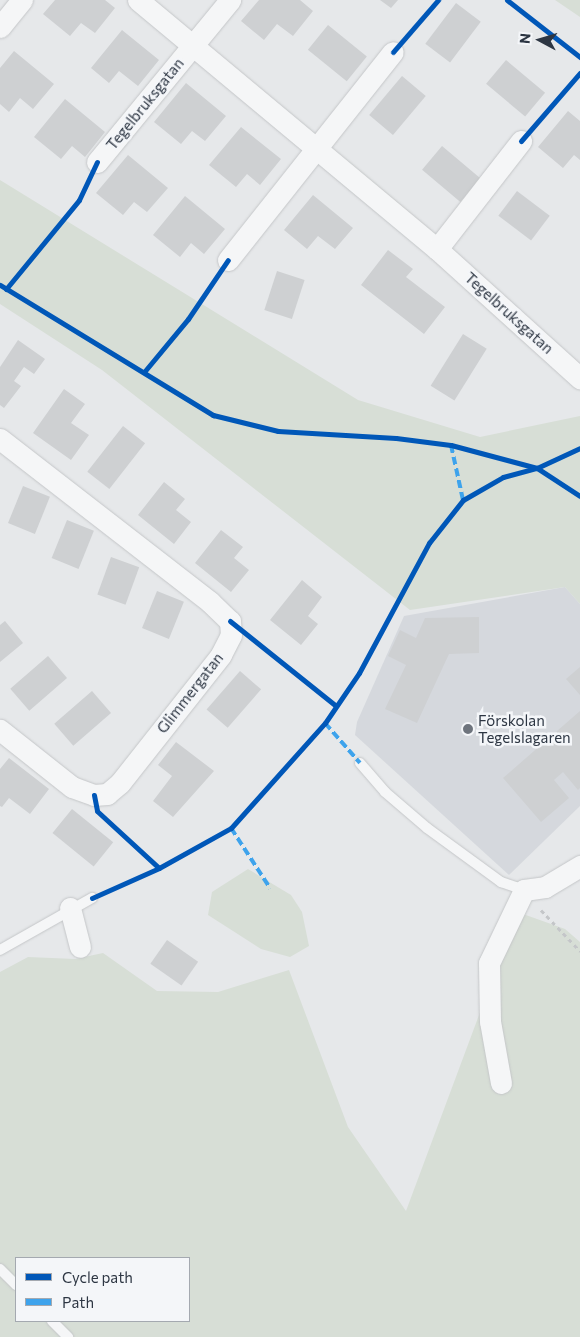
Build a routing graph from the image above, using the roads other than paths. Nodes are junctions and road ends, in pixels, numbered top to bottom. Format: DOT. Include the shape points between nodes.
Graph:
graph roads {
  1 [pos="22,0"];
  2 [pos="138,0"];
  3 [pos="230,0"];
  4 [pos="0,27"];
  5 [pos="192,46"];
  6 [pos="393,52"];
  7 [pos="521,141"];
  8 [pos="317,149"];
  9 [pos="97,162"];
  10 [pos="437,249"];
  11 [pos="228,260"];
  12 [pos="580,378"];
  13 [pos="0,439"];
  14 [pos="0,730"];
  15 [pos="360,763"];
  16 [pos="580,866"];
  17 [pos="524,890"];
  18 [pos="92,898"];
  19 [pos="70,908"];
  20 [pos="80,947"];
  21 [pos="0,950"];
  22 [pos="501,1083"];
  23 [pos="0,1269"];
  24 [pos="15,1284"];
  25 [pos="53,1322"];
  26 [pos="68,1337"];
  1 -- 4 [label="street"];
  2 -- 5 [label="street, Tegelbruksgatan"];
  3 -- 5 [label="street, Tegelbruksgatan"];
  5 -- 8 [label="street, Tegelbruksgatan"];
  5 -- 9 [label="street, Tegelbruksgatan"];
  6 -- 8 [label="street"];
  7 -- 10 [label="street"];
  8 -- 10 [label="street, Tegelbruksgatan"];
  8 -- 11 [label="street"];
  10 -- 12 [label="street, Tegelbruksgatan"];
  13 -- 14 [label="street, Glimmergatan" via="210,602 230,621 231,635 222,655 120,783 107,794 94,795 72,787"];
  15 -- 17 [label="lane" via="385,792 427,828 501,882"];
  16 -- 17 [label="street" via="545,887"];
  17 -- 22 [label="street" via="489,963 490,1021"];
  18 -- 19 [label="lane"];
  19 -- 20 [label="street"];
  19 -- 21 [label="lane"];
  23 -- 24 [label="lane"];
  25 -- 26 [label="lane"];
}
